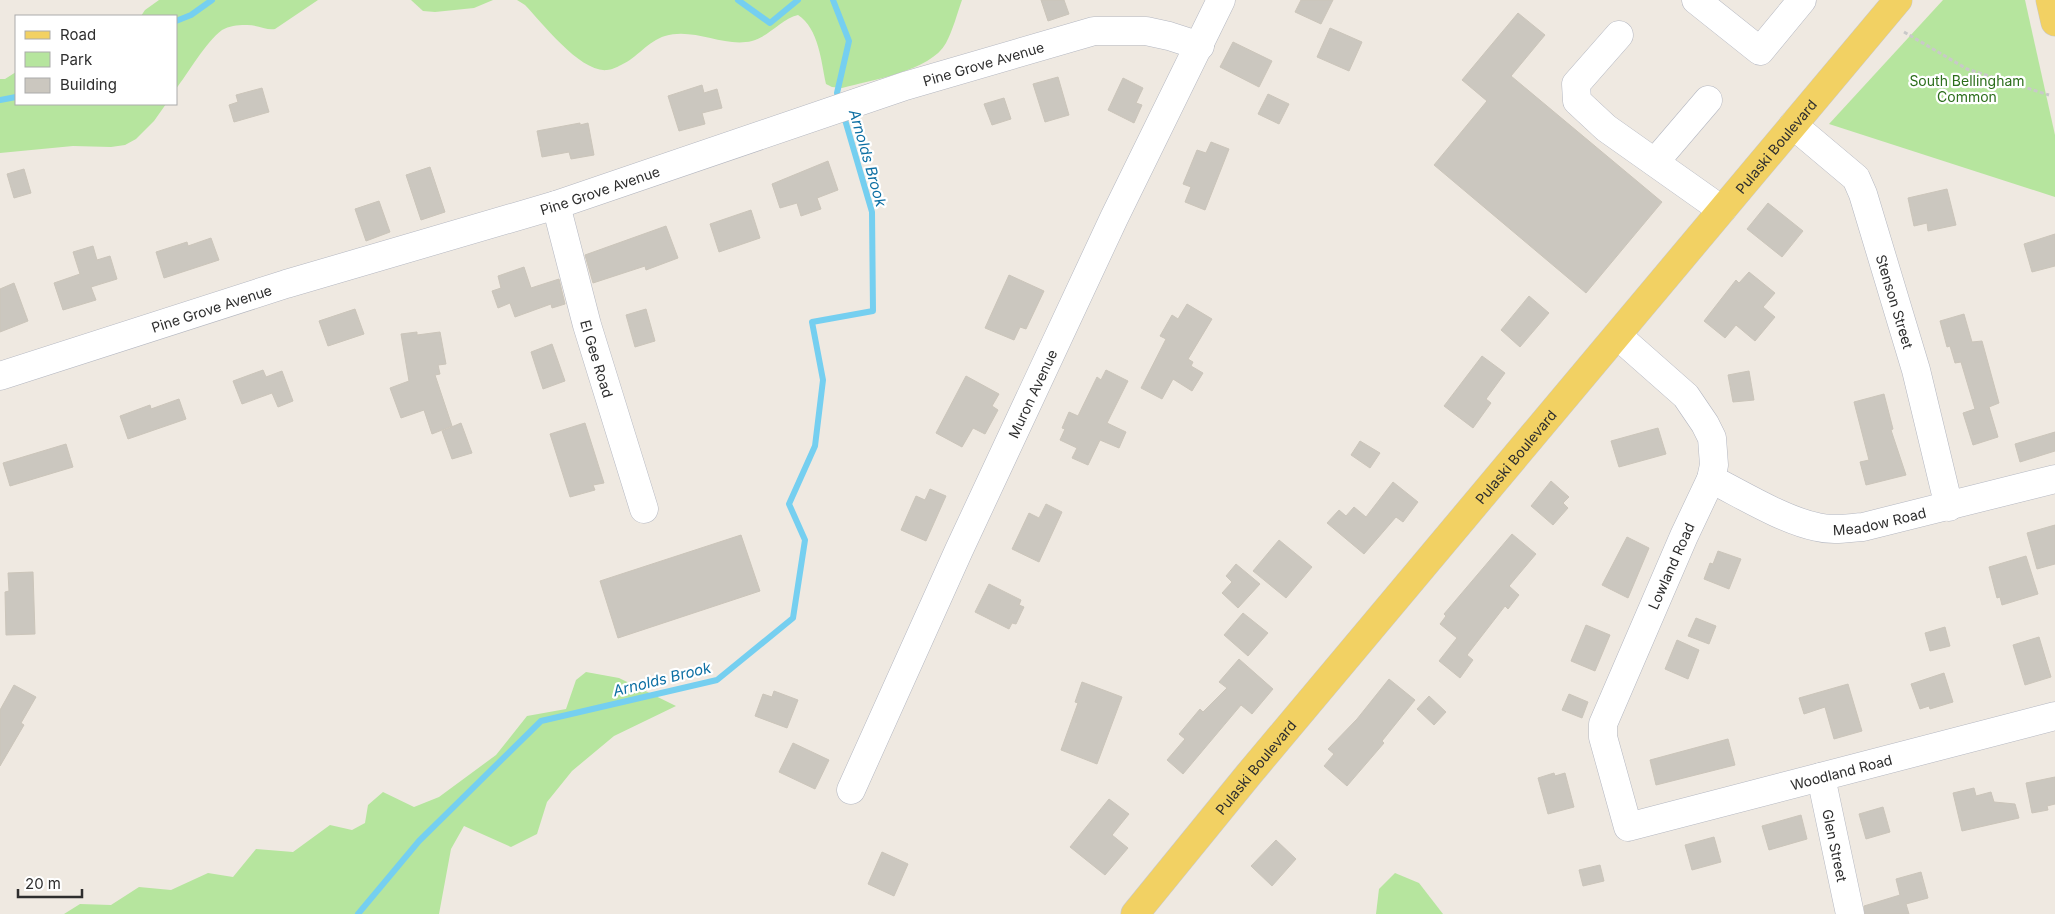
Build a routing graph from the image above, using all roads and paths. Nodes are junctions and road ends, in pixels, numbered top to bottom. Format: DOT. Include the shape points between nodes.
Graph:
graph roads {
  1 [pos="1221,0"];
  2 [pos="1696,0"];
  3 [pos="1802,0"];
  4 [pos="1898,0"];
  5 [pos="2050,0"];
  6 [pos="2055,22"];
  7 [pos="1904,32"];
  8 [pos="1619,35"];
  9 [pos="1200,46"];
  10 [pos="2049,95"];
  11 [pos="1708,100"];
  12 [pos="1793,125"];
  13 [pos="1655,162"];
  14 [pos="556,205"];
  15 [pos="1722,210"];
  16 [pos="1618,336"];
  17 [pos="0,376"];
  18 [pos="1711,479"];
  19 [pos="2055,479"];
  20 [pos="1949,507"];
  21 [pos="644,509"];
  22 [pos="2055,716"];
  23 [pos="1821,777"];
  24 [pos="851,790"];
  25 [pos="1628,828"];
  26 [pos="1135,914"];
  27 [pos="1850,914"];
  1 -- 9 [label="street, Muron Avenue"];
  2 -- 3 [label="street" via="1760,51"];
  4 -- 12 [label="main road, Pulaski Boulevard"];
  5 -- 6 [label="main road"];
  7 -- 10 [label="path" via="1967,69"];
  8 -- 13 [label="street" via="1576,84 1577,101 1606,128"];
  9 -- 14 [label="street, Pine Grove Avenue" via="1146,31 1094,31 905,86"];
  9 -- 24 [label="street, Muron Avenue" via="1110,227"];
  11 -- 13 [label="street"];
  12 -- 15 [label="main road, Pulaski Boulevard"];
  12 -- 20 [label="street, Stenson Street" via="1856,178 1863,194 1916,370"];
  13 -- 15 [label="street"];
  14 -- 17 [label="street, Pine Grove Avenue" via="286,284"];
  14 -- 21 [label="street, El Gee Road" via="587,325"];
  15 -- 16 [label="main road, Pulaski Boulevard"];
  16 -- 18 [label="street, Lowland Road" via="1686,396 1705,424 1714,452"];
  16 -- 26 [label="main road, Pulaski Boulevard"];
  18 -- 20 [label="street, Meadow Road" via="1818,528 1864,527"];
  18 -- 25 [label="street, Lowland Road" via="1603,724 1603,736"];
  19 -- 20 [label="street, Meadow Road"];
  22 -- 23 [label="street, Woodland Road"];
  23 -- 25 [label="street, Woodland Road"];
  23 -- 27 [label="street, Glen Street"];
}
